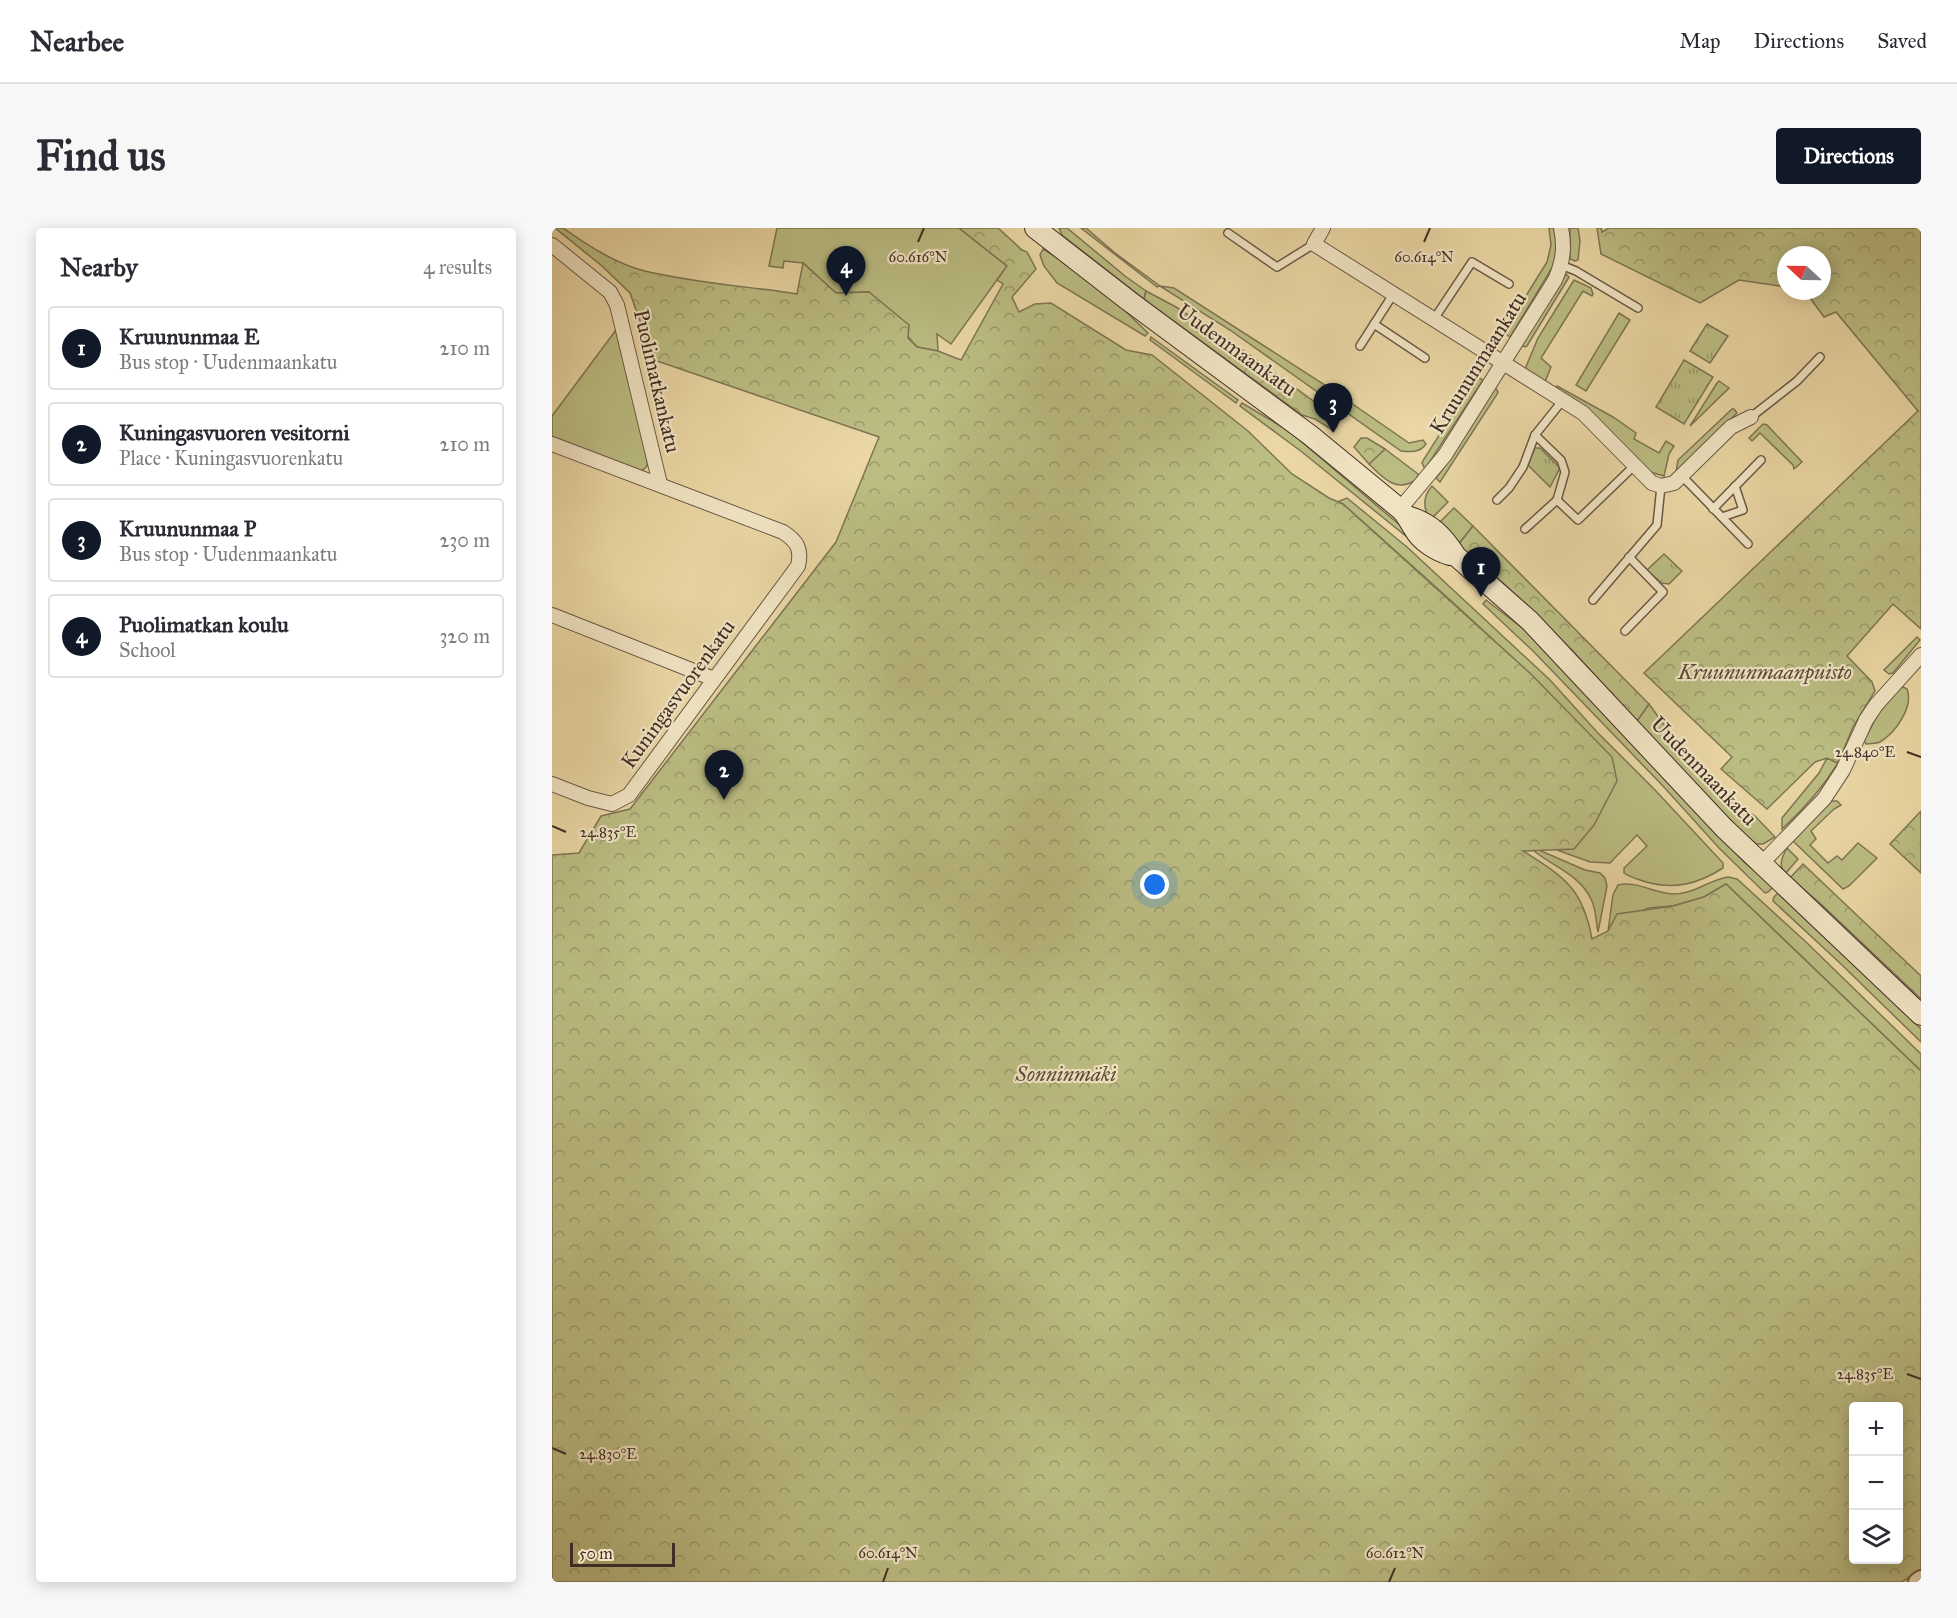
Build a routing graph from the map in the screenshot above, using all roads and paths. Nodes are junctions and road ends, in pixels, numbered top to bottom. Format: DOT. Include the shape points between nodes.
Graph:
graph roads {
  1 [pos="1323,228"];
  2 [pos="1561,228"];
  3 [pos="1041,230"];
  4 [pos="1228,233"];
  5 [pos="1314,244"];
  6 [pos="552,245"];
  7 [pos="1561,265"];
  8 [pos="1509,284"];
  9 [pos="1394,293"];
  10 [pos="1638,308"];
  11 [pos="1434,319"];
  12 [pos="1374,324"];
  13 [pos="1360,346"];
  14 [pos="1820,357"];
  15 [pos="1425,358"];
  16 [pos="1503,363"];
  17 [pos="1563,400"];
  18 [pos="1751,417"];
  19 [pos="1535,435"];
  20 [pos="552,444"];
  21 [pos="1761,460"];
  22 [pos="1634,466"];
  23 [pos="1682,476"];
  24 [pos="660,484"];
  25 [pos="1661,486"];
  26 [pos="1735,486"];
  27 [pos="1497,500"];
  28 [pos="1557,500"];
  29 [pos="1713,508"];
  30 [pos="1403,512"];
  31 [pos="1722,517"];
  32 [pos="1525,529"];
  33 [pos="1748,544"];
  34 [pos="1629,557"];
  35 [pos="1593,600"];
  36 [pos="552,615"];
  37 [pos="1625,631"];
  38 [pos="1921,655"];
  39 [pos="714,679"];
  40 [pos="552,784"];
  41 [pos="1761,864"];
  42 [pos="1921,1015"];
  43 [pos="1921,1579"];
  44 [pos="1917,1582"];
  1 -- 5 [label="street"];
  2 -- 7 [label="street, Kruununmaankatu"];
  3 -- 30 [label="main road, Uudenmaankatu" via="1129,301 1310,435"];
  4 -- 5 [label="lane" via="1276,267"];
  5 -- 9 [label="street"];
  6 -- 24 [label="street, Puolimatkankatu" via="610,292 617,305"];
  7 -- 10 [label="lane"];
  7 -- 16 [label="street, Kruununmaankatu"];
  8 -- 11 [label="lane" via="1472,262"];
  9 -- 11 [label="street"];
  9 -- 12 [label="lane"];
  11 -- 16 [label="street"];
  12 -- 13 [label="lane"];
  12 -- 15 [label="lane"];
  14 -- 18 [label="lane" via="1797,381"];
  16 -- 17 [label="street"];
  16 -- 30 [label="street, Kruununmaankatu" via="1445,455"];
  17 -- 19 [label="lane"];
  17 -- 22 [label="street" via="1583,413"];
  18 -- 23 [label="street" via="1731,427"];
  19 -- 27 [label="lane" via="1523,466"];
  19 -- 28 [label="lane" via="1561,460 1564,472"];
  20 -- 24 [label="street"];
  21 -- 26 [label="lane"];
  22 -- 25 [label="street"];
  22 -- 28 [label="lane" via="1578,520"];
  23 -- 25 [label="street"];
  23 -- 29 [label="lane"];
  24 -- 39 [label="street, Kuningasvuorenkatu" via="783,532 799,548 798,566"];
  25 -- 34 [label="lane" via="1657,525"];
  26 -- 29 [label="lane"];
  26 -- 31 [label="lane" via="1743,510"];
  28 -- 32 [label="lane"];
  29 -- 31 [label="lane"];
  30 -- 41 [label="main road, Uudenmaankatu" via="1414,531 1439,551 1456,556 1530,621"];
  31 -- 33 [label="lane"];
  34 -- 35 [label="lane"];
  34 -- 37 [label="lane" via="1663,592"];
  36 -- 39 [label="street"];
  38 -- 41 [label="street" via="1876,705 1824,799"];
  39 -- 40 [label="street, Kuningasvuorenkatu" via="629,795 612,804"];
  41 -- 42 [label="main road, Uudenmaankatu"];
  43 -- 44 [label="street"];
}
